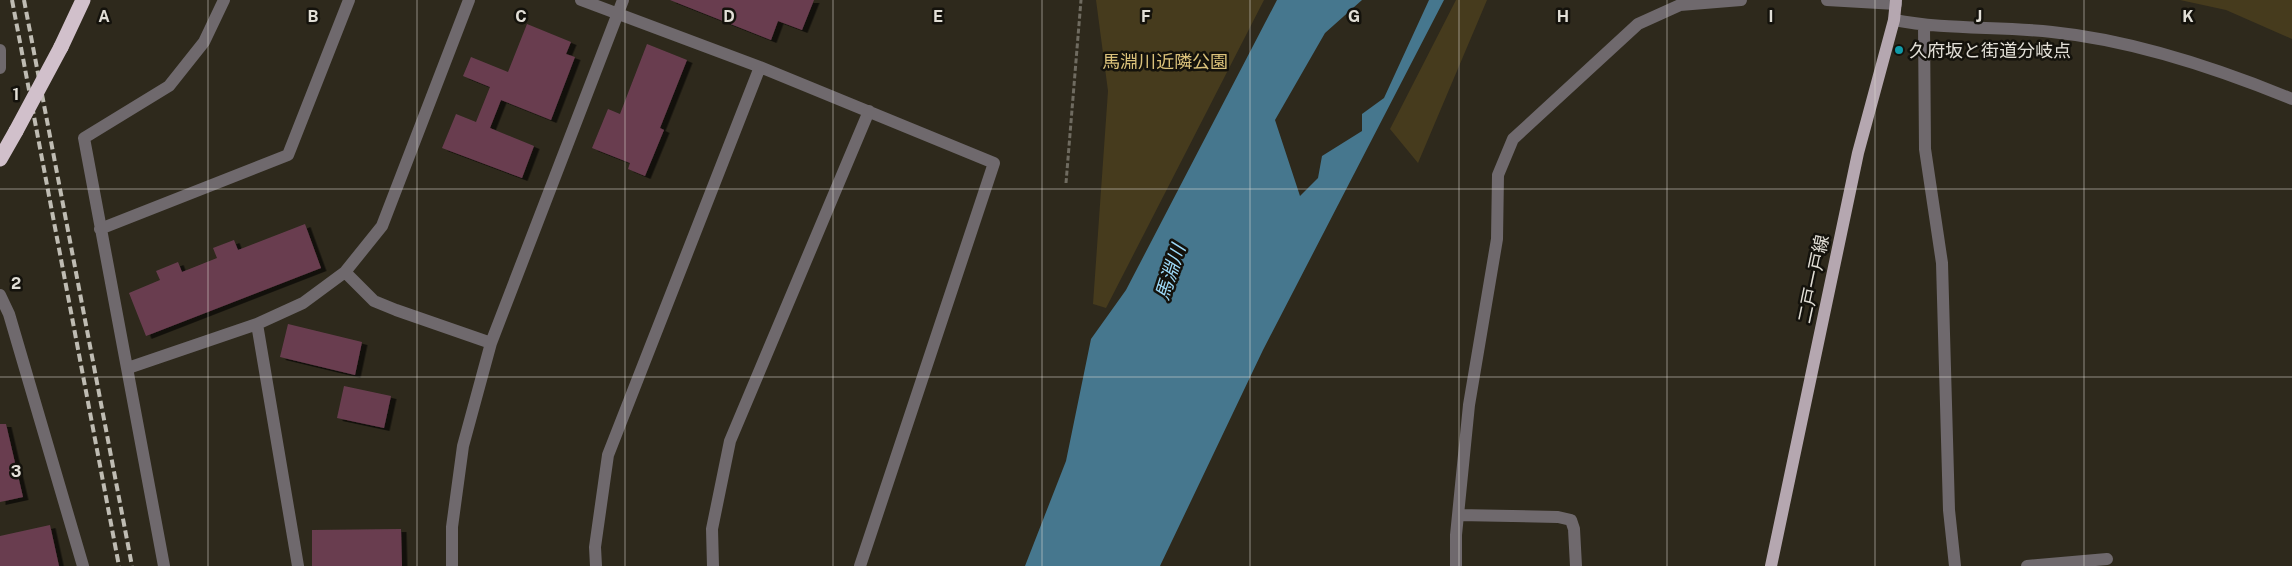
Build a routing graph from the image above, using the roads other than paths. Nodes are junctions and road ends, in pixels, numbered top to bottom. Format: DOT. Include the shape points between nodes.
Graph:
graph roads {
  1 [pos="83,0"];
  2 [pos="224,0"];
  3 [pos="348,0"];
  4 [pos="469,0"];
  5 [pos="581,0"];
  6 [pos="623,0"];
  7 [pos="1741,0"];
  8 [pos="1827,0"];
  9 [pos="1896,2"];
  10 [pos="617,15"];
  11 [pos="1894,20"];
  12 [pos="1924,26"];
  13 [pos="0,50"];
  14 [pos="760,67"];
  15 [pos="0,68"];
  16 [pos="2292,99"];
  17 [pos="869,111"];
  18 [pos="0,159"];
  19 [pos="100,230"];
  20 [pos="345,272"];
  21 [pos="0,295"];
  22 [pos="257,324"];
  23 [pos="491,343"];
  24 [pos="128,368"];
  25 [pos="1458,515"];
  26 [pos="2107,559"];
  27 [pos="84,566"];
  28 [pos="164,566"];
  29 [pos="298,566"];
  30 [pos="452,566"];
  31 [pos="596,566"];
  32 [pos="712,566"];
  33 [pos="860,566"];
  34 [pos="1456,566"];
  35 [pos="1576,566"];
  36 [pos="1771,566"];
  37 [pos="1955,566"];
  38 [pos="2027,566"];
  1 -- 18 [label="highway, bridge"];
  2 -- 19 [label="street" via="204,42 169,86 84,138"];
  3 -- 19 [label="street" via="288,155"];
  4 -- 20 [label="street" via="382,226"];
  5 -- 10 [label="street"];
  6 -- 10 [label="street"];
  7 -- 25 [label="street" via="1680,5 1638,24 1513,139 1498,175 1498,240 1469,405"];
  8 -- 9 [label="street"];
  9 -- 11 [label="main road, 二戸一戸線"];
  10 -- 14 [label="street"];
  10 -- 23 [label="street"];
  11 -- 12 [label="street"];
  11 -- 36 [label="main road, 二戸一戸線" via="1858,153"];
  12 -- 16 [label="street" via="2053,32 2125,43"];
  12 -- 37 [label="street" via="1925,149 1942,263 1949,510"];
  13 -- 15 [label="street"];
  14 -- 17 [label="street"];
  14 -- 31 [label="street" via="608,455 595,547"];
  17 -- 32 [label="street" via="730,441 712,529"];
  17 -- 33 [label="street" via="994,163"];
  19 -- 24 [label="street"];
  20 -- 22 [label="street" via="303,303"];
  20 -- 23 [label="street" via="374,301"];
  21 -- 27 [label="street" via="9,314"];
  22 -- 24 [label="street"];
  22 -- 29 [label="street"];
  23 -- 30 [label="street" via="463,446 452,526"];
  24 -- 28 [label="street"];
  25 -- 34 [label="street"];
  25 -- 35 [label="street" via="1558,516 1571,520"];
  26 -- 38 [label="street"];
}
